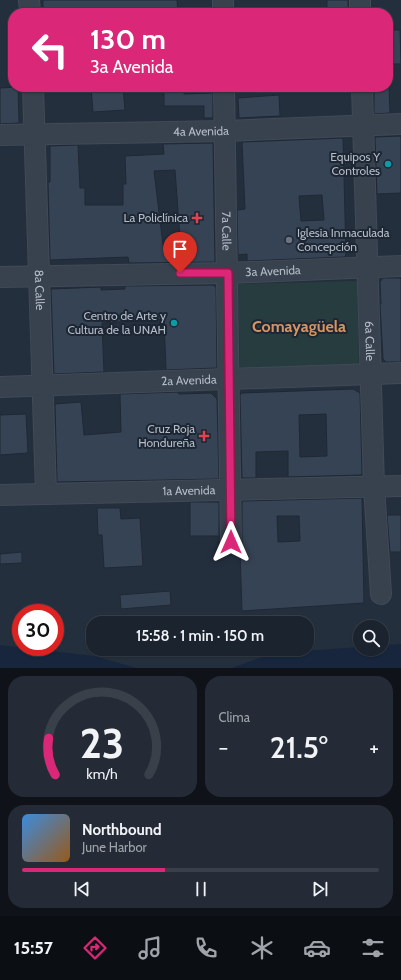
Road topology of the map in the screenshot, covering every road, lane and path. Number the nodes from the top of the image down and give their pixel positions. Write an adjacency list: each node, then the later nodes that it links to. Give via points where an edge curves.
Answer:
1 (33, 92): 7 (street, 8a Calle)
2 (224, 92): 6 (street, 7a Calle)
3 (362, 92): 5 (street, 6a Calle)
4 (401, 124): 5 (street, 4a Avenida)
5 (363, 125): 6 (street, 4a Avenida); 10 (street, 6a Calle)
6 (225, 131): 7 (street, 4a Avenida); 11 (street, 7a Calle)
7 (35, 134): 8 (street, 4a Avenida); 12 (street, 8a Calle)
8 (0, 135)
9 (401, 266): 10 (street, 3a Avenida)
10 (368, 267): 11 (street, 3a Avenida); 15 (street, 6a Calle)
11 (228, 273): 12 (street, 3a Avenida); 16 (street, 7a Calle)
12 (39, 275): 13 (street, 3a Avenida); 17 (street, 8a Calle)
13 (0, 277)
14 (401, 373): 15 (street, 2a Avenida)
15 (371, 374): 16 (street, 2a Avenida); 19 (street, 6a Calle)
16 (229, 380): 17 (street, 2a Avenida); 21 (street, 7a Calle)
17 (42, 386): 18 (street, 2a Avenida); 22 (street, 8a Calle)
18 (0, 387)
19 (374, 486): 20 (street, 1a Avenida); 21 (street, 1a Avenida); 25 (street, 6a Calle)
20 (401, 486)
21 (231, 490): 22 (street, 1a Avenida); 24 (street, 7a Calle)
22 (46, 493): 23 (street, 1a Avenida)
23 (0, 495)
24 (231, 542)
25 (381, 594)

